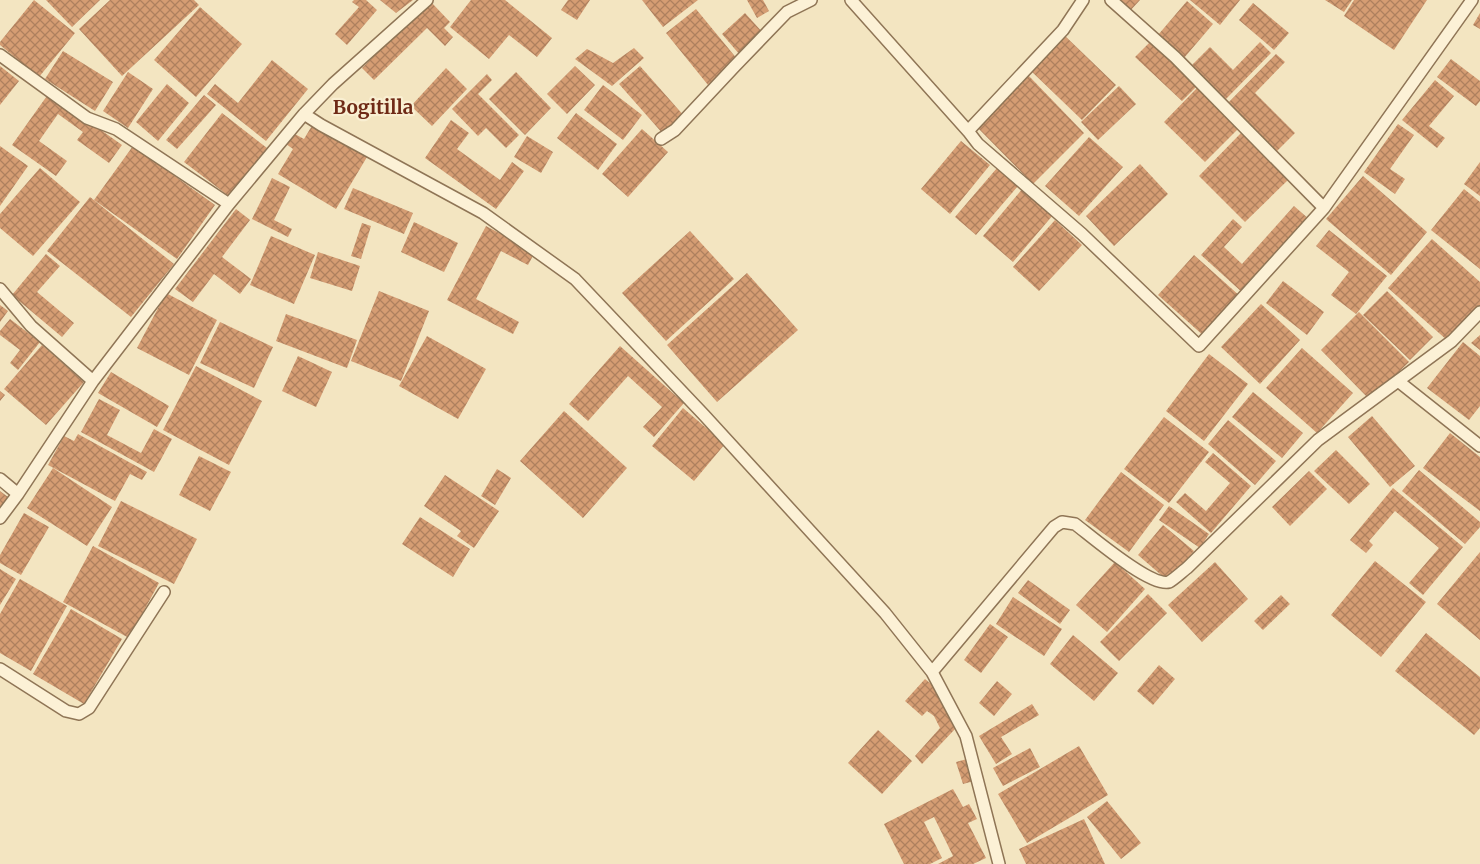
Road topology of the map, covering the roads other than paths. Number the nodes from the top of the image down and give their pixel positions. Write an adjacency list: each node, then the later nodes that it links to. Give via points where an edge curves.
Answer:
1 (427, 0): 8 (street)
2 (811, 0): 10 (street, via 787,12 675,130)
3 (851, 0): 9 (street)
4 (1082, 0): 9 (street, via 1062,30)
5 (1111, 0): 12 (street, via 1175,57)
6 (1472, 0): 12 (street)
7 (0, 55): 11 (street, via 87,118 116,129)
8 (304, 114): 11 (street); 23 (street, via 483,213 575,279 885,613)
9 (968, 131): 12 (street, via 978,144 1082,234 1199,346)
10 (661, 139)
11 (229, 204): 15 (street)
12 (1324, 208)
13 (0, 289): 15 (street, via 30,326)
14 (1480, 312): 16 (street, via 1452,341)
15 (93, 380): 19 (street)
16 (1398, 381): 17 (street); 23 (street, via 1318,440 1169,582 1155,581 1138,572 1074,524 1062,522 1054,527)
17 (1480, 446)
18 (0, 479): 19 (street)
19 (18, 494): 20 (street)
20 (0, 518)
21 (164, 592): 22 (street, via 88,708 79,714 66,711)
22 (0, 669)
23 (932, 672): 24 (street, via 966,736)
24 (999, 864)

